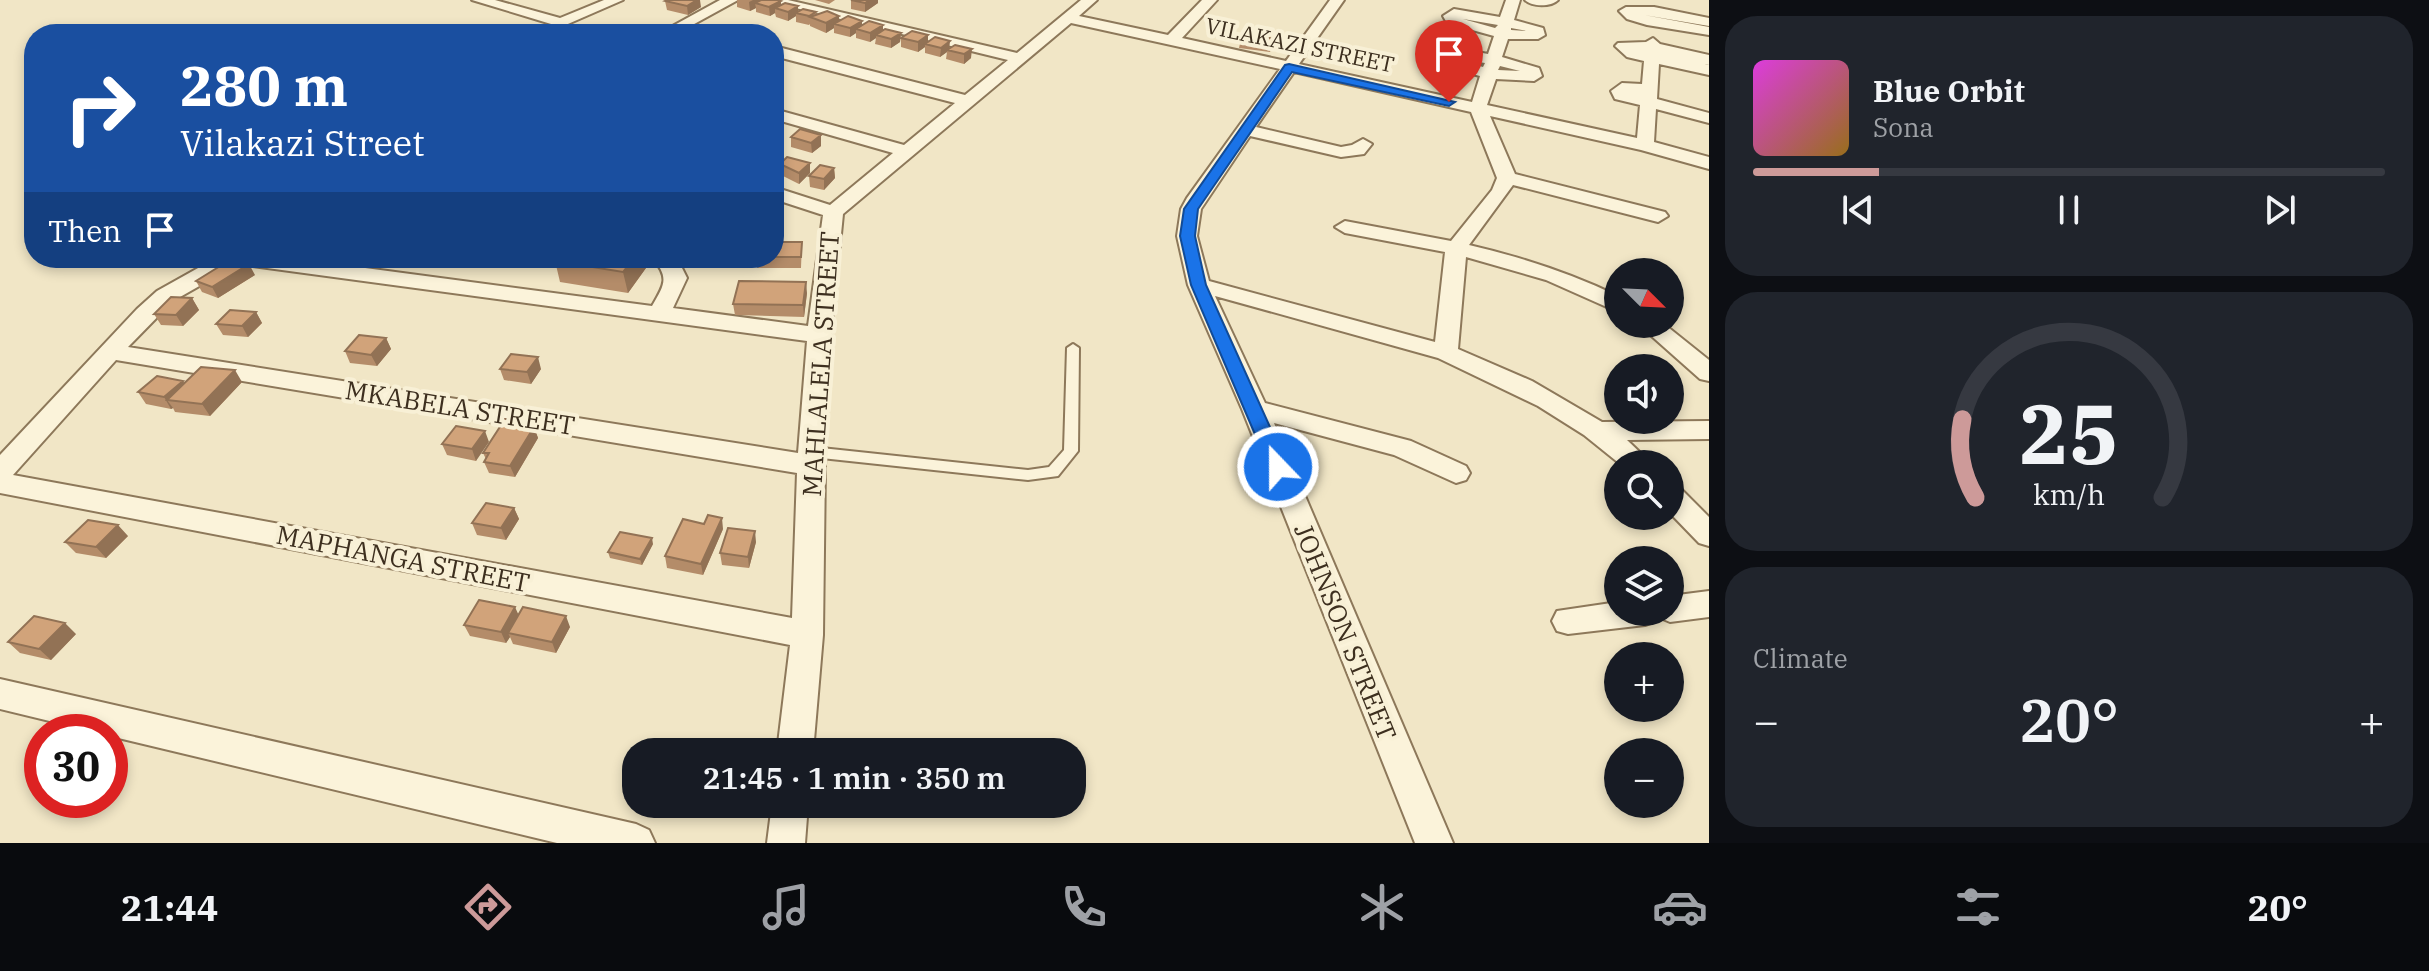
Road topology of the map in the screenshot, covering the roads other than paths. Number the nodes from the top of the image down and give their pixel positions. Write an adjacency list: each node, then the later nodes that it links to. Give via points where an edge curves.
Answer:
1 (616, 0): 10 (street, via 561,23)
2 (731, 0): 14 (street)
3 (770, 0): 19 (street)
4 (1090, 0): 12 (street, MAHLALELA STREET)
5 (1210, 0): 16 (street)
6 (1337, 0): 21 (street, JOHNSON STREET)
7 (1513, 0): 25 (street)
8 (1532, 0): 9 (street)
9 (1551, 0)
10 (492, 1)
11 (1654, 11): 13 (street); 15 (street); 17 (street)
12 (1068, 18): 16 (street, VILAKAZI STREET); 19 (street, MAHLALELA STREET)
13 (1709, 22)
14 (684, 24)
15 (1709, 31)
16 (1171, 41): 21 (street, VILAKAZI STREET)
17 (1652, 53): 20 (street); 22 (street); 23 (street)
18 (784, 54): 24 (street)
19 (1019, 58): 24 (street, MAHLALELA STREET)
20 (1709, 60)
21 (1289, 68): 25 (street, VILAKAZI STREET); 29 (street, JOHNSON STREET)
22 (1709, 70)
23 (1648, 96): 26 (street); 28 (street); 31 (street)
24 (965, 100): 32 (street, MAHLALELA STREET)
25 (1478, 108): 31 (street, VILAKAZI STREET); 34 (street)
26 (1709, 110)
27 (784, 117): 32 (street)
28 (1709, 118)
29 (1246, 130): 30 (street, via 1341,152); 43 (street, JOHNSON STREET, via 1191,209 1187,236)
30 (1363, 144)
31 (1645, 145): 33 (street, VILAKAZI STREET)
32 (906, 151): 36 (street, MAHLALELA STREET)
33 (1709, 163)
34 (1507, 178): 37 (street); 39 (street)
35 (784, 196): 36 (street)
36 (833, 212): 46 (street, MAHLALELA STREET)
37 (1658, 216)
38 (1345, 227): 39 (street)
39 (1456, 248): 44 (street); 50 (street)
40 (214, 268): 49 (street, via 165,296)
41 (316, 268): 45 (street)
42 (674, 268): 45 (street, via 676,277)
43 (1199, 285): 50 (street); 52 (street, JOHNSON STREET)
44 (1604, 299)
45 (659, 314): 46 (street)
46 (819, 335): 56 (street, MAHLALELA STREET)
47 (1667, 338): 51 (street)
48 (1073, 348): 56 (lane, via 1071,451 1053,472 1028,475)
49 (108, 351): 56 (street, MKABELA STREET); 57 (street)
50 (1446, 353): 54 (street, via 1534,391)
51 (1709, 373)
52 (1255, 409): 58 (street, via 1402,448); 72 (street, JOHNSON STREET)
53 (1709, 430): 54 (street)
54 (1601, 431): 55 (street)
55 (1622, 450)
56 (812, 458): 66 (street, MAHLALELA STREET)
57 (0, 472)
58 (1456, 473)
59 (0, 483): 66 (street, MAPHANGA STREET)
60 (1684, 509): 61 (street)
61 (1709, 535)
62 (1709, 604): 63 (street)
63 (1684, 607)
64 (1604, 617): 65 (street)
65 (1568, 621)
66 (807, 635): 68 (street, MAHLALELA STREET)
67 (0, 694): 70 (street)
68 (796, 738)
69 (789, 818): 71 (street)
70 (636, 843)
71 (786, 843)
72 (1434, 843)

